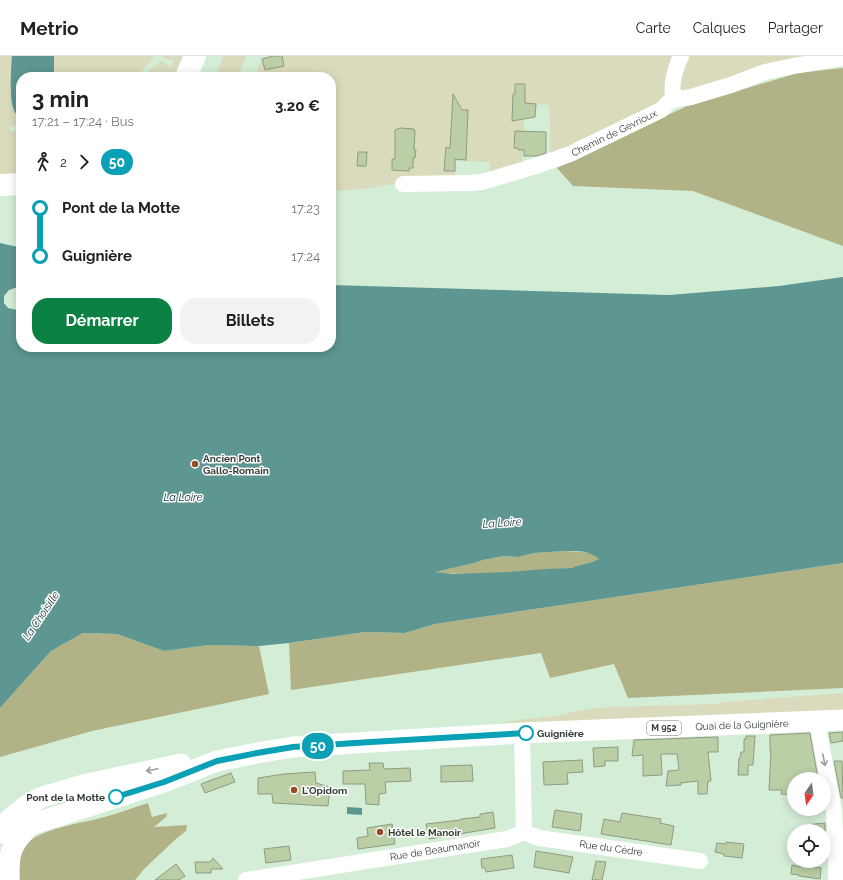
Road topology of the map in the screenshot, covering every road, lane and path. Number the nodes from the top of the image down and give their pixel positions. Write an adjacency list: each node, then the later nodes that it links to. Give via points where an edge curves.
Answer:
1 (195, 56): 5 (highway)
2 (209, 56): 6 (highway)
3 (681, 56): 7 (street, via 672,89 673,95)
4 (843, 58): 7 (street, Chemin de Gevrioux, via 765,72 731,85)
5 (188, 72)
6 (203, 72)
7 (678, 99): 9 (street, Chemin de Gevrioux, via 583,148 539,165 481,182)
8 (16, 184): 10 (highway)
9 (403, 184)
10 (0, 185)
11 (16, 196): 12 (highway)
12 (0, 198)
13 (843, 720): 14 (main road, Quai de la Guignière / M 952)
14 (817, 722): 15 (main road, Quai de la Guignière / M 952); 26 (street, one-way to 26, via 834,811)
15 (522, 733): 16 (main road, Quai de la Guignière / M 952, via 293,747); 19 (street)
16 (217, 761): 17 (main road, Quai de la Guignière / M 952, via 164,782); 18 (main road, one-way to 18, via 198,760 82,785 42,797 26,806)
17 (30, 825): 20 (main road, M 952); 24 (main road, via 13,848)
18 (0, 829)
19 (524, 832): 22 (street, Rue du Cèdre, via 539,838); 25 (street, Rue de Beaumanoir, via 507,839)
20 (0, 833)
21 (0, 856): 23 (main road)
22 (700, 861)
23 (4, 880)
24 (8, 880)
25 (246, 880)
26 (836, 880)

